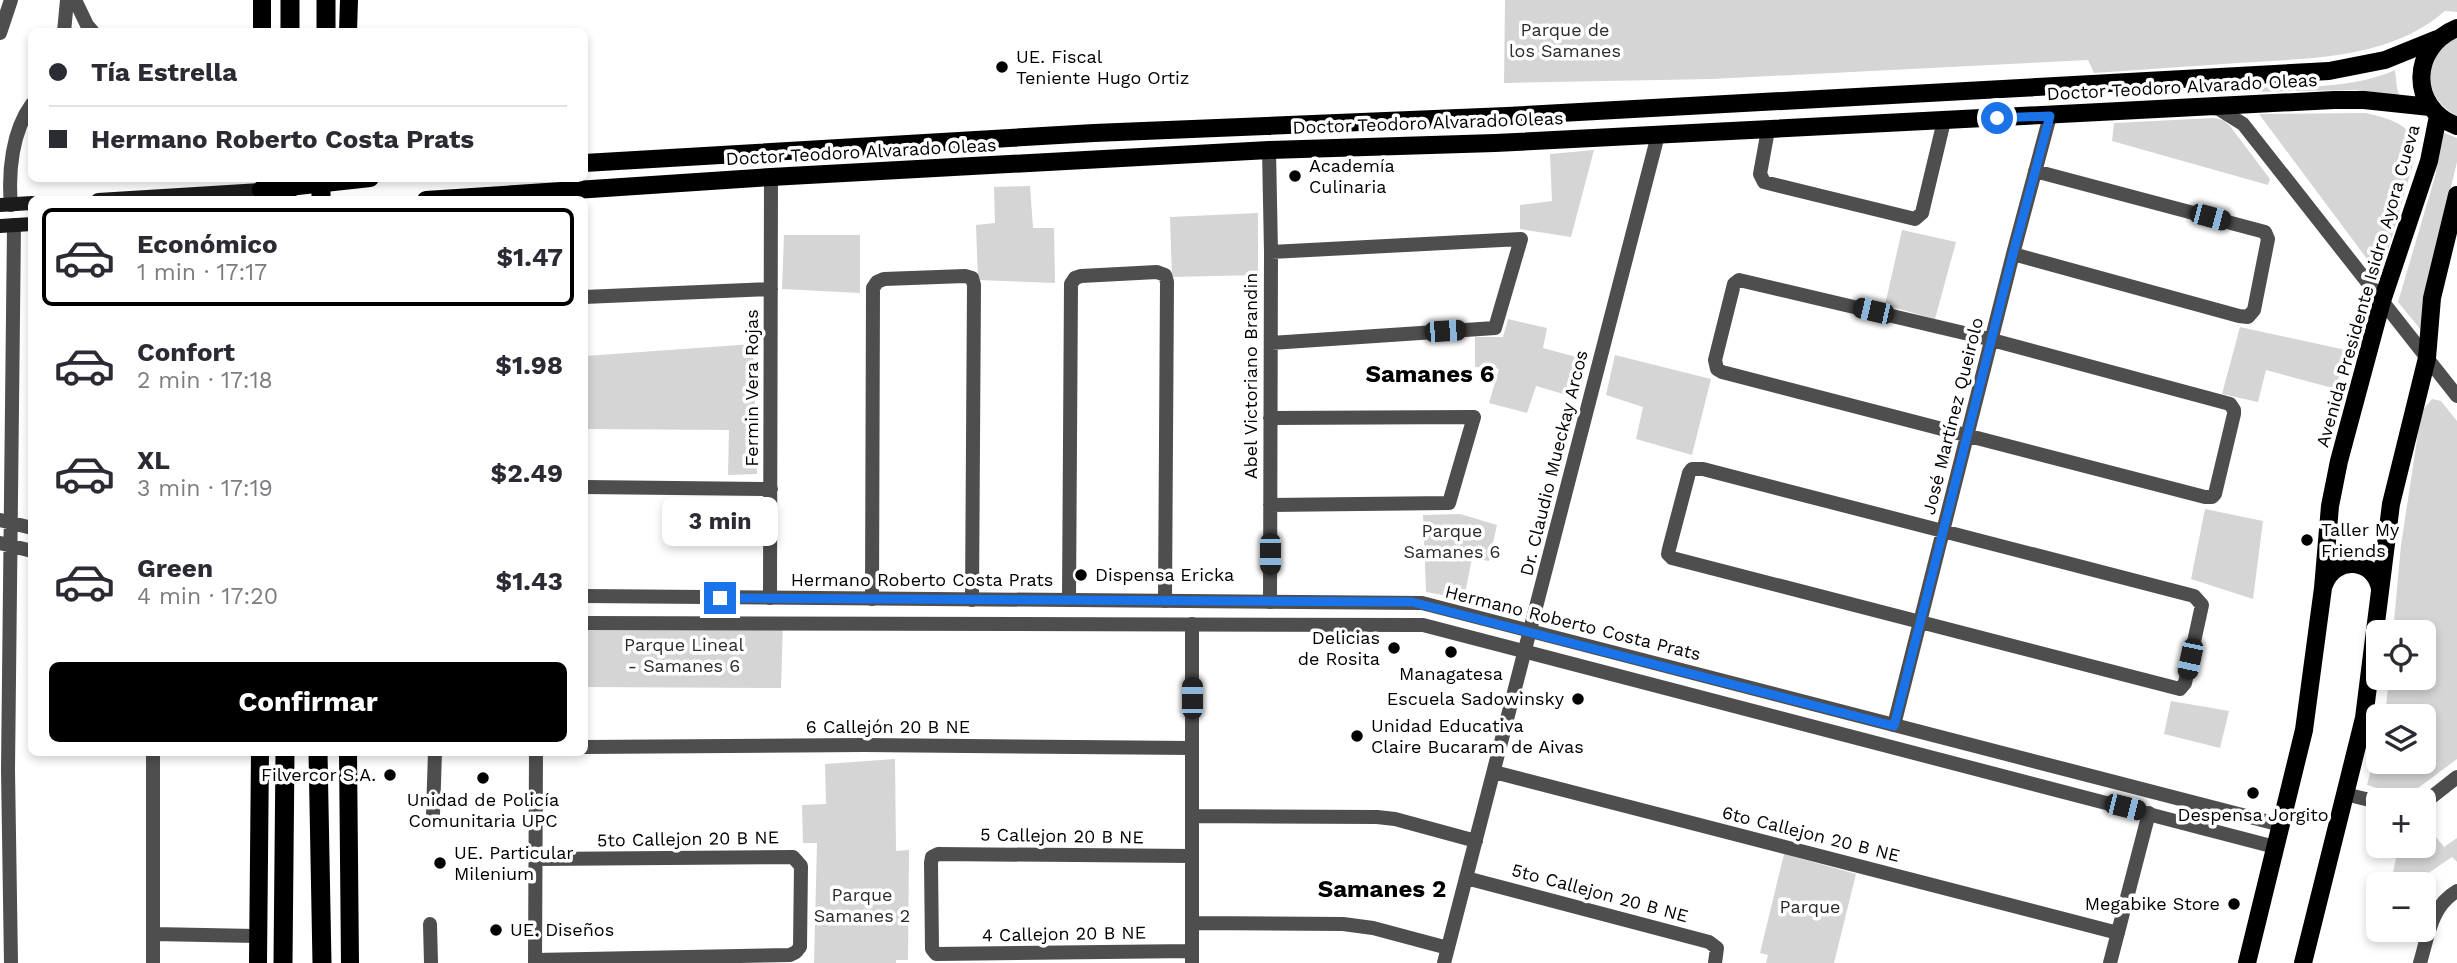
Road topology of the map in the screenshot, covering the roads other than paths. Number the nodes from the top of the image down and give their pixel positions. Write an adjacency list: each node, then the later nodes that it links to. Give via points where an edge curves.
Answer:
1 (11, 0): 15 (street)
2 (67, 0): 8 (street)
3 (75, 0): 9 (street)
4 (262, 0): 10 (main road)
5 (290, 0): 11 (highway)
6 (326, 0): 12 (highway)
7 (349, 0): 13 (main road)
8 (64, 28)
9 (90, 28)
10 (262, 28)
11 (290, 28)
12 (326, 28)
13 (348, 28)
14 (2457, 28): 16 (main road, Doctor Teodoro Alvarado Oleas)
15 (0, 33)
16 (2437, 39): 20 (main road, via 2421,72 2424,96); 28 (main road, Doctor Teodoro Alvarado Oleas, via 2385,60 2329,71)
17 (2402, 105): 18 (main road, Doctor Teodoro Alvarado Oleas, via 2334,100); 20 (main road, Doctor Teodoro Alvarado Oleas); 26 (main road, via 2422,119)
18 (2208, 107): 21 (main road, Doctor Teodoro Alvarado Oleas); 45 (street, via 2243,124)
19 (28, 109): 38 (street, via 11,163)
20 (2434, 111): 23 (main road); 26 (main road, Avenida Presidente Isidro Ayora Cueva)
21 (2050, 116): 22 (main road, Doctor Teodoro Alvarado Oleas); 29 (street, José Martínez Queirolo)
22 (1944, 121): 24 (main road, Doctor Teodoro Alvarado Oleas); 24 (street, via 1923,213 1915,219 1764,182 1760,174)
23 (2457, 126)
24 (1768, 130): 25 (main road, Doctor Teodoro Alvarado Oleas)
25 (1658, 135): 27 (main road, Doctor Teodoro Alvarado Oleas); 77 (street, Dr. Claudio Mueckay Arcos)
26 (2434, 137): 45 (main road, Avenida Presidente Isidro Ayora Cueva)
27 (1269, 150): 30 (main road, Doctor Teodoro Alvarado Oleas); 41 (street, Abel Victoriano Brandin)
28 (588, 163)
29 (2035, 171): 42 (street, José Martínez Queirolo); 42 (street, via 2264,232 2268,239 2254,310 2248,317 2239,316)
30 (771, 177): 36 (main road, Doctor Teodoro Alvarado Oleas); 43 (street, Fermin Vera Rojas)
31 (321, 187): 32 (main road)
32 (287, 188): 33 (main road)
33 (261, 189): 35 (main road)
34 (2457, 195): 48 (main road, via 2432,298)
35 (157, 196)
36 (486, 196)
37 (28, 203): 38 (main road)
38 (6, 205)
39 (28, 224): 40 (main road)
40 (7, 226): 55 (street)
41 (1271, 251): 47 (street, Abel Victoriano Brandin); 47 (street, via 1521,239 1495,328)
42 (2013, 254): 46 (street, José Martínez Queirolo)
43 (771, 289): 44 (street); 53 (street, Fermin Vera Rojas)
44 (588, 297)
45 (2382, 301): 48 (street); 60 (main road, Avenida Presidente Isidro Ayora Cueva, via 2339,461)
46 (1992, 340): 51 (street, José Martínez Queirolo); 51 (street, via 2230,404 2234,414 2215,494 2205,497); 51 (street, via 1744,280 1734,284 1715,360 1717,369)
47 (1271, 343): 50 (street, Abel Victoriano Brandin)
48 (2427, 358): 49 (street); 61 (main road, via 2391,504)
49 (2457, 396)
50 (1270, 418): 54 (street, Abel Victoriano Brandin); 54 (street, via 1474,416 1449,503)
51 (1968, 435): 57 (street, José Martínez Queirolo)
52 (588, 487): 53 (street)
53 (771, 488): 64 (street, Fermin Vera Rojas)
54 (1270, 505): 70 (street, Abel Victoriano Brandin)
55 (5, 521): 56 (street); 58 (street)
56 (28, 527)
57 (1943, 530): 75 (street, José Martínez Queirolo); 75 (street, via 1698,469 1689,473 1669,549 1672,558); 75 (street, via 2194,596 2202,605 2185,683 2180,689)
58 (5, 544): 59 (street); 71 (street)
59 (28, 550)
60 (2323, 588): 61 (main road, via 2333,569 2354,563 2373,572); 101 (main road, Avenida Presidente Isidro Ayora Cueva, via 2304,730)
61 (2381, 592): 96 (main road, via 2364,718)
62 (588, 596): 63 (street, Hermano Roberto Costa Prats)
63 (620, 597): 64 (street, Hermano Roberto Costa Prats); 72 (street)
64 (770, 598): 65 (street, Hermano Roberto Costa Prats)
65 (872, 599): 66 (street, Hermano Roberto Costa Prats); 66 (street, via 873,288 884,279 965,276 972,278 974,285)
66 (972, 600): 67 (street, Hermano Roberto Costa Prats)
67 (1017, 600): 68 (street, Hermano Roberto Costa Prats); 74 (street)
68 (1069, 600): 69 (street, Hermano Roberto Costa Prats); 69 (street, via 1071,284 1081,276 1157,272 1165,275 1167,282)
69 (1165, 601): 70 (street, Hermano Roberto Costa Prats)
70 (1270, 602): 77 (street, Hermano Roberto Costa Prats, via 1422,603)
71 (5, 608): 79 (street)
72 (619, 622): 73 (street); 74 (street)
73 (588, 623)
74 (1016, 623): 76 (street)
75 (1921, 623): 80 (street, José Martínez Queirolo)
76 (1192, 624): 78 (street, via 1409,624); 82 (street)
77 (1530, 631): 78 (street, Dr. Claudio Mueckay Arcos); 80 (street, Hermano Roberto Costa Prats)
78 (1525, 652): 92 (street); 93 (street, Dr. Claudio Mueckay Arcos)
79 (5, 689): 91 (street)
80 (1894, 726): 83 (street, Hermano Roberto Costa Prats)
81 (588, 747): 82 (street, 6 Callejón 20 B NE)
82 (1192, 748): 100 (street)
83 (1986, 749): 92 (street); 101 (street, Hermano Roberto Costa Prats)
84 (153, 756): 113 (street)
85 (260, 756): 114 (main road)
86 (285, 756): 123 (highway)
87 (318, 756): 124 (highway)
88 (348, 756): 125 (main road)
89 (435, 756): 99 (street)
90 (536, 756): 106 (street)
91 (4, 770): 104 (street)
92 (1982, 770): 98 (street)
93 (1494, 772): 102 (street, Dr. Claudio Mueckay Arcos); 111 (street, 6to Callejon 20 B NE)
94 (2457, 776): 95 (street)
95 (2436, 793)
96 (2345, 794): 97 (street); 129 (main road)
97 (2366, 799)
98 (2149, 813): 103 (street); 111 (street)
99 (433, 814)
100 (1192, 816): 102 (street, via 1377,817); 105 (street)
101 (2281, 825): 103 (main road, Avenida Presidente Isidro Ayora Cueva)
102 (1476, 841): 107 (street, Dr. Claudio Mueckay Arcos)
103 (2275, 847): 128 (main road, Avenida Presidente Isidro Ayora Cueva)
104 (4, 850): 112 (street)
105 (1192, 856): 109 (street); 115 (street, 5 Callejon 20 B NE, via 938,853 932,857 932,949)
106 (536, 859): 119 (street); 119 (street, 5to Callejon 20 B NE, via 793,857 801,866 800,947 796,953)
107 (1466, 878): 116 (street, Dr. Claudio Mueckay Arcos); 118 (street, 5to Callejon 20 B NE, via 1709,942 1717,948)
108 (2457, 891): 130 (street, via 2441,902)
109 (1192, 923): 116 (street, via 1343,924 1373,928); 117 (street)
110 (430, 924): 126 (street)
111 (2118, 933): 127 (street)
112 (4, 934): 120 (street)
113 (153, 934): 114 (street); 121 (street)
114 (258, 936): 122 (main road)
115 (936, 954): 117 (street, 4 Callejon 20 B NE)
116 (1446, 956)
117 (1192, 957)
118 (1716, 958)
119 (535, 961)
120 (11, 963)
121 (153, 963)
122 (258, 963)
123 (283, 963)
124 (322, 963)
125 (350, 963)
126 (430, 963)
127 (2110, 963)
128 (2247, 963)
129 (2303, 963)
130 (2420, 963)

